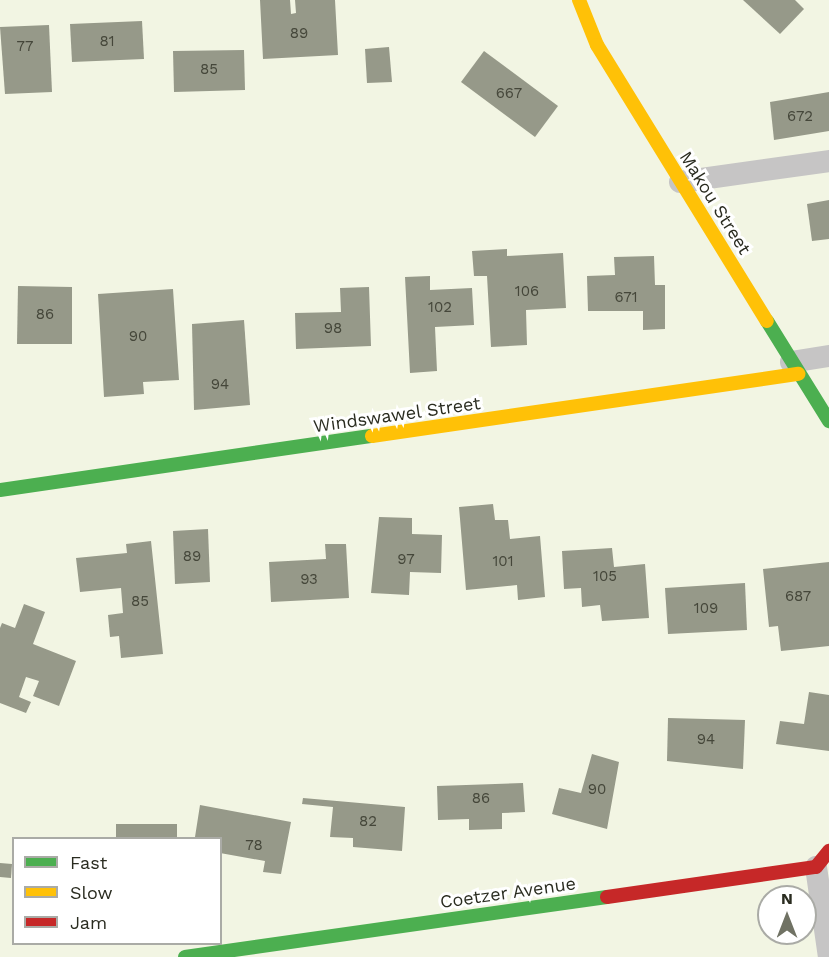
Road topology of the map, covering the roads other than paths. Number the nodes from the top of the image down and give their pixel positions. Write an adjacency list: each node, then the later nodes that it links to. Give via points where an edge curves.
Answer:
1 (579, 0): 3 (street, Makou Street, via 597,45)
2 (829, 161): 3 (street)
3 (680, 182): 5 (street, Makou Street)
4 (829, 356): 5 (street)
5 (795, 368): 6 (street, Makou Street); 7 (street, Windswawel Street)
6 (829, 421)
7 (0, 490)
8 (822, 859): 9 (street, Coetzer Avenue); 10 (street)
9 (185, 957)
10 (829, 957)

